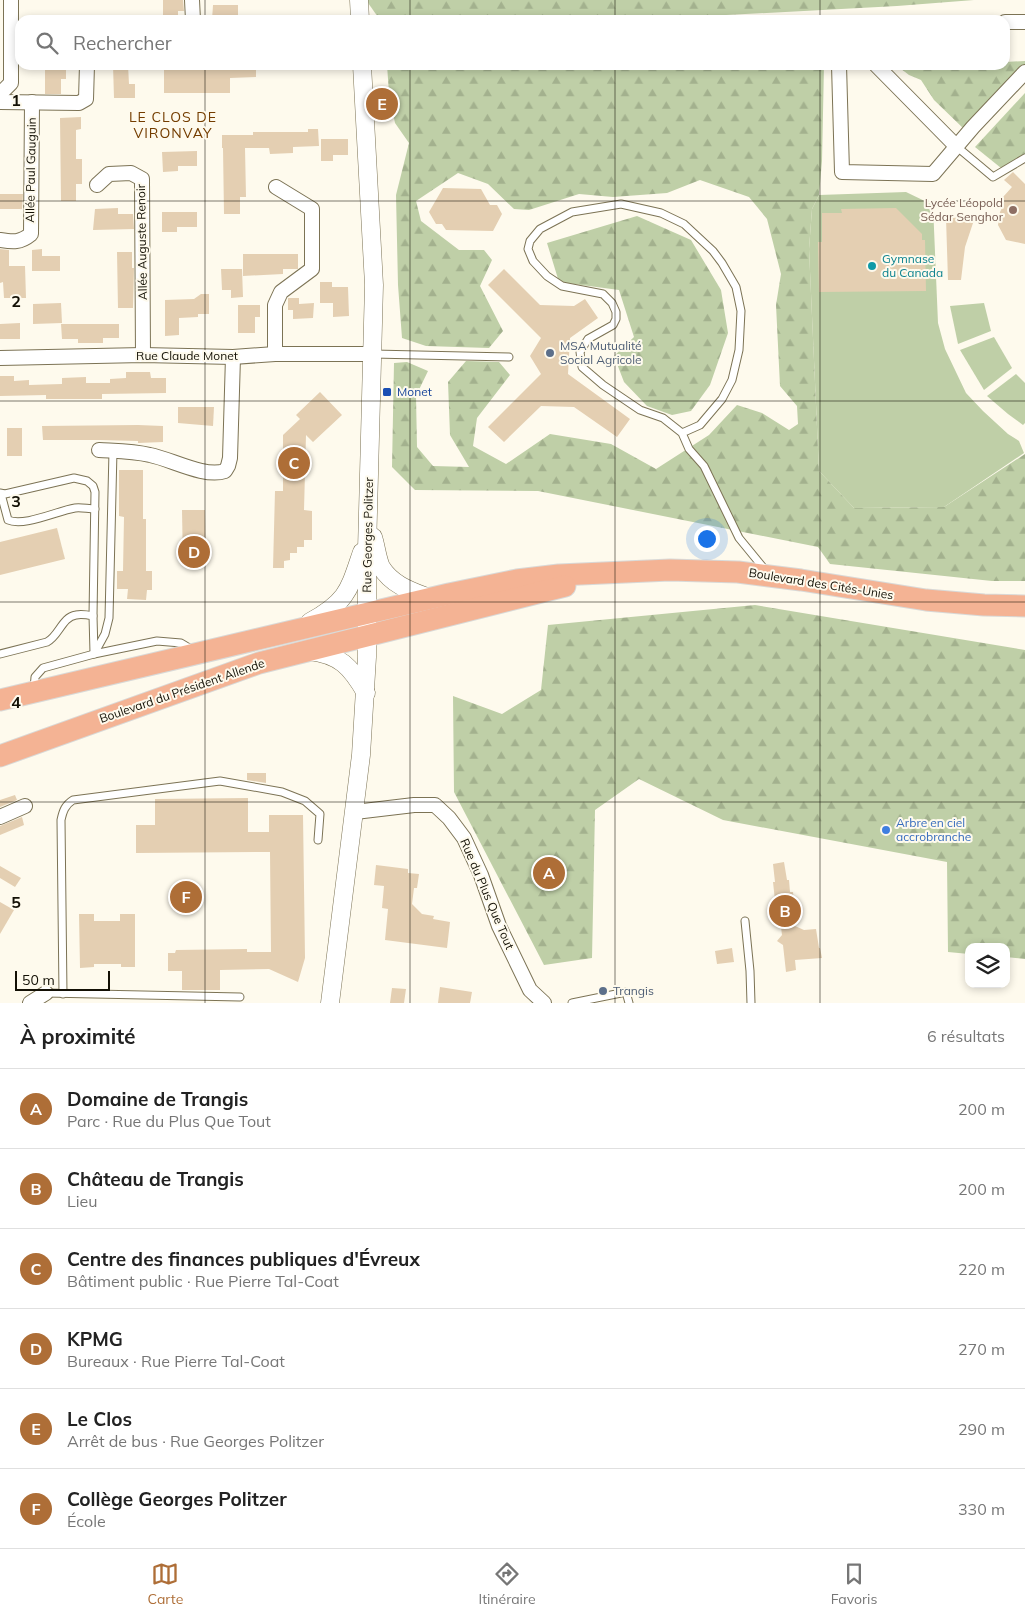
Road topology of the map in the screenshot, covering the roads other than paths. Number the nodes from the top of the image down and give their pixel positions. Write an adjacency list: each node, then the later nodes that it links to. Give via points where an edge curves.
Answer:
1 (12, 0): 13 (street, via 12,83)
2 (192, 0): 4 (street)
3 (360, 0): 5 (street)
4 (193, 15)
5 (360, 15)
6 (1010, 22): 7 (street)
7 (1025, 22)
8 (87, 70): 15 (street, via 86,99 78,103)
9 (362, 70): 22 (street, Rue Georges Politzer, via 374,285)
10 (839, 70): 16 (street, via 842,172 933,174)
11 (881, 70): 16 (street)
12 (1025, 72): 16 (street)
13 (0, 94)
14 (0, 102): 15 (street)
15 (32, 102): 20 (street, Allée Paul Gauguin, via 31,234 14,243)
16 (956, 146): 17 (lane, via 993,177)
17 (1025, 158)
18 (97, 185): 23 (street, Allée Auguste Renoir, via 109,174 131,173 142,179)
19 (276, 187): 21 (street, via 312,209 312,270 281,292 275,304)
20 (0, 240)
21 (275, 354): 22 (street, Rue Claude Monet); 25 (street, Rue Claude Monet)
22 (373, 354): 24 (lane); 31 (street, Rue Georges Politzer)
23 (143, 356): 25 (street, Rue Claude Monet); 26 (street, Rue Claude Monet)
24 (509, 356)
25 (233, 357): 28 (street, via 230,458 225,471 195,469 133,451)
26 (0, 358)
27 (682, 433): 27 (lane, via 700,425 722,399 732,380 740,350 741,311 736,287 713,251 684,224 661,213 622,204 572,212 540,229 528,249 533,261 562,286 603,294 616,312 613,325 588,339 580,352 582,367 640,410 663,418); 33 (lane, via 689,449 704,466 739,538)
28 (106, 451): 43 (lane, via 109,618)
29 (1, 494): 30 (lane, via 8,520 12,522 77,508); 30 (lane, via 74,478 87,481 92,486)
30 (95, 509): 37 (lane)
31 (368, 519): 34 (street, via 381,566 388,576 401,586); 36 (street, Rue Georges Politzer); 38 (street, via 352,584 343,599 330,611)
32 (616, 573): 33 (main road, Boulevard des Cités-Unies, via 670,570); 34 (main road, Boulevard des Cités-Unies, via 516,580); 39 (main road, Boulevard des Cités-Unies)
33 (769, 576): 35 (main road, Boulevard des Cités-Unies, via 926,600)
34 (429, 598): 36 (main road, Boulevard des Cités-Unies)
35 (1025, 606)
36 (367, 612): 38 (main road, Boulevard du Président Allende); 39 (street, Rue Georges Politzer)
37 (93, 616): 42 (lane, via 76,615 66,619 53,639); 43 (lane)
38 (296, 630): 41 (main road, Boulevard du Président Allende)
39 (367, 636): 40 (main road, Boulevard du Président Allende); 45 (street, Rue Georges Politzer)
40 (305, 651): 45 (street, via 321,652 339,661 353,672); 47 (main road, Boulevard du Président Allende, via 259,663)
41 (198, 653): 43 (lane, via 181,643 157,641); 44 (main road, Boulevard du Président Allende)
42 (0, 654)
43 (94, 654): 44 (lane, via 43,668 35,676)
44 (34, 692): 46 (main road, Boulevard du Président Allende)
45 (366, 694): 49 (street, Rue Georges Politzer)
46 (0, 700)
47 (0, 756)
48 (25, 806): 50 (street)
49 (355, 812): 57 (street, Rue Georges Politzer); 58 (street, Rue du Plus Que Tout, via 435,805 449,818 464,838 499,926 530,990)
50 (0, 817)
51 (318, 840): 54 (lane, via 320,814 305,801 282,792 220,781 73,800 67,804 61,820)
52 (745, 921): 61 (lane)
53 (46, 993): 54 (lane); 56 (street)
54 (63, 994): 55 (lane)
55 (240, 996)
56 (30, 1003)
57 (330, 1003)
58 (544, 1003)
59 (572, 1003): 60 (lane, via 626,992)
60 (629, 1003)
61 (751, 1003)

